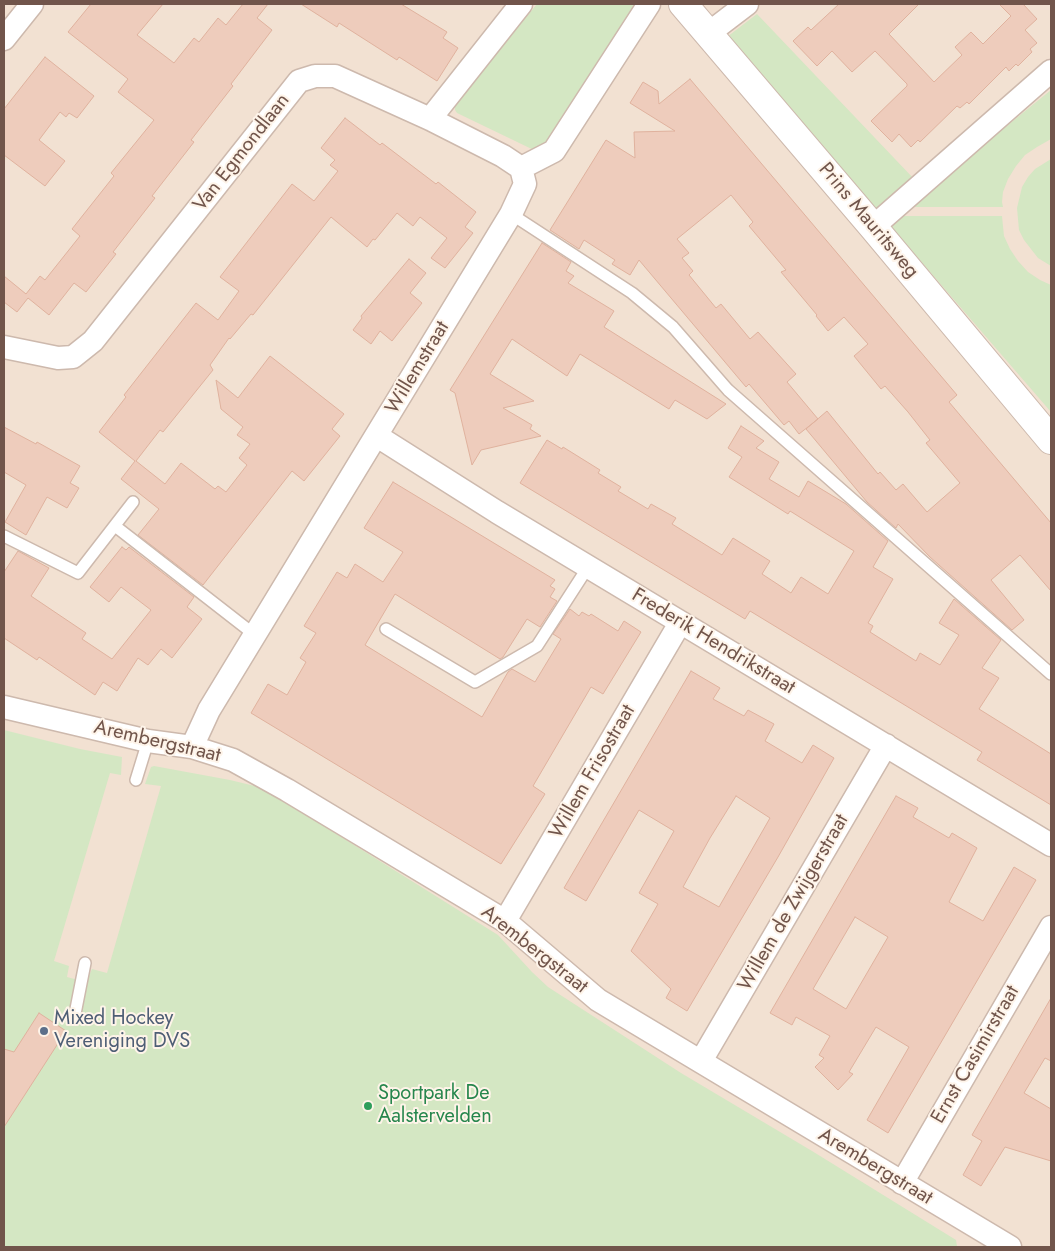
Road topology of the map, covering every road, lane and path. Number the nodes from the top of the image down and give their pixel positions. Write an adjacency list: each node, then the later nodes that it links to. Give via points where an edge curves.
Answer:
1 (32, 4): 7 (street)
2 (521, 4): 9 (street)
3 (650, 4): 10 (street, via 554,151)
4 (683, 4): 6 (street, Prins Mauritsweg)
5 (747, 4): 6 (street)
6 (708, 33): 12 (street, Prins Mauritsweg)
7 (4, 39)
8 (1051, 70): 12 (street)
9 (430, 119): 10 (street, Van Egmondlaan); 13 (street, Van Egmondlaan, via 335,76 299,80 93,341 73,357 58,358)
10 (521, 168): 11 (street, Willemstraat, via 525,184)
11 (511, 214): 14 (street, Willemstraat); 23 (lane, via 632,294 672,327 728,390)
12 (873, 227): 15 (street, Prins Mauritsweg)
13 (4, 347)
14 (376, 436): 19 (street, Frederik Hendrikstraat); 22 (street, Willemstraat)
15 (1051, 439)
16 (133, 502): 17 (lane)
17 (115, 526): 18 (lane, via 78,573); 22 (lane)
18 (4, 536)
19 (588, 567): 20 (street, Frederik Hendrikstraat); 21 (lane, via 537,646 475,682)
20 (680, 623): 26 (street, Frederik Hendrikstraat); 30 (street, Willem Frisostraat)
21 (386, 629)
22 (255, 635): 27 (street, Willemstraat, via 209,710)
23 (1051, 674)
24 (4, 706): 25 (street, Arembergstraat)
25 (148, 741): 27 (street, Arembergstraat); 28 (lane)
26 (886, 745): 29 (street, Frederik Hendrikstraat); 34 (street, Willem de Zwijgerstraat)
27 (192, 747): 30 (street, Arembergstraat, via 233,760)
28 (136, 780)
29 (1051, 845)
30 (505, 921): 34 (street, Arembergstraat, via 598,1000)
31 (1051, 928): 35 (street, Ernst Casimirstraat)
32 (85, 963): 33 (lane)
33 (74, 1019)
34 (701, 1061): 35 (street, Arembergstraat)
35 (902, 1182): 36 (street, Arembergstraat)
36 (1010, 1247)

